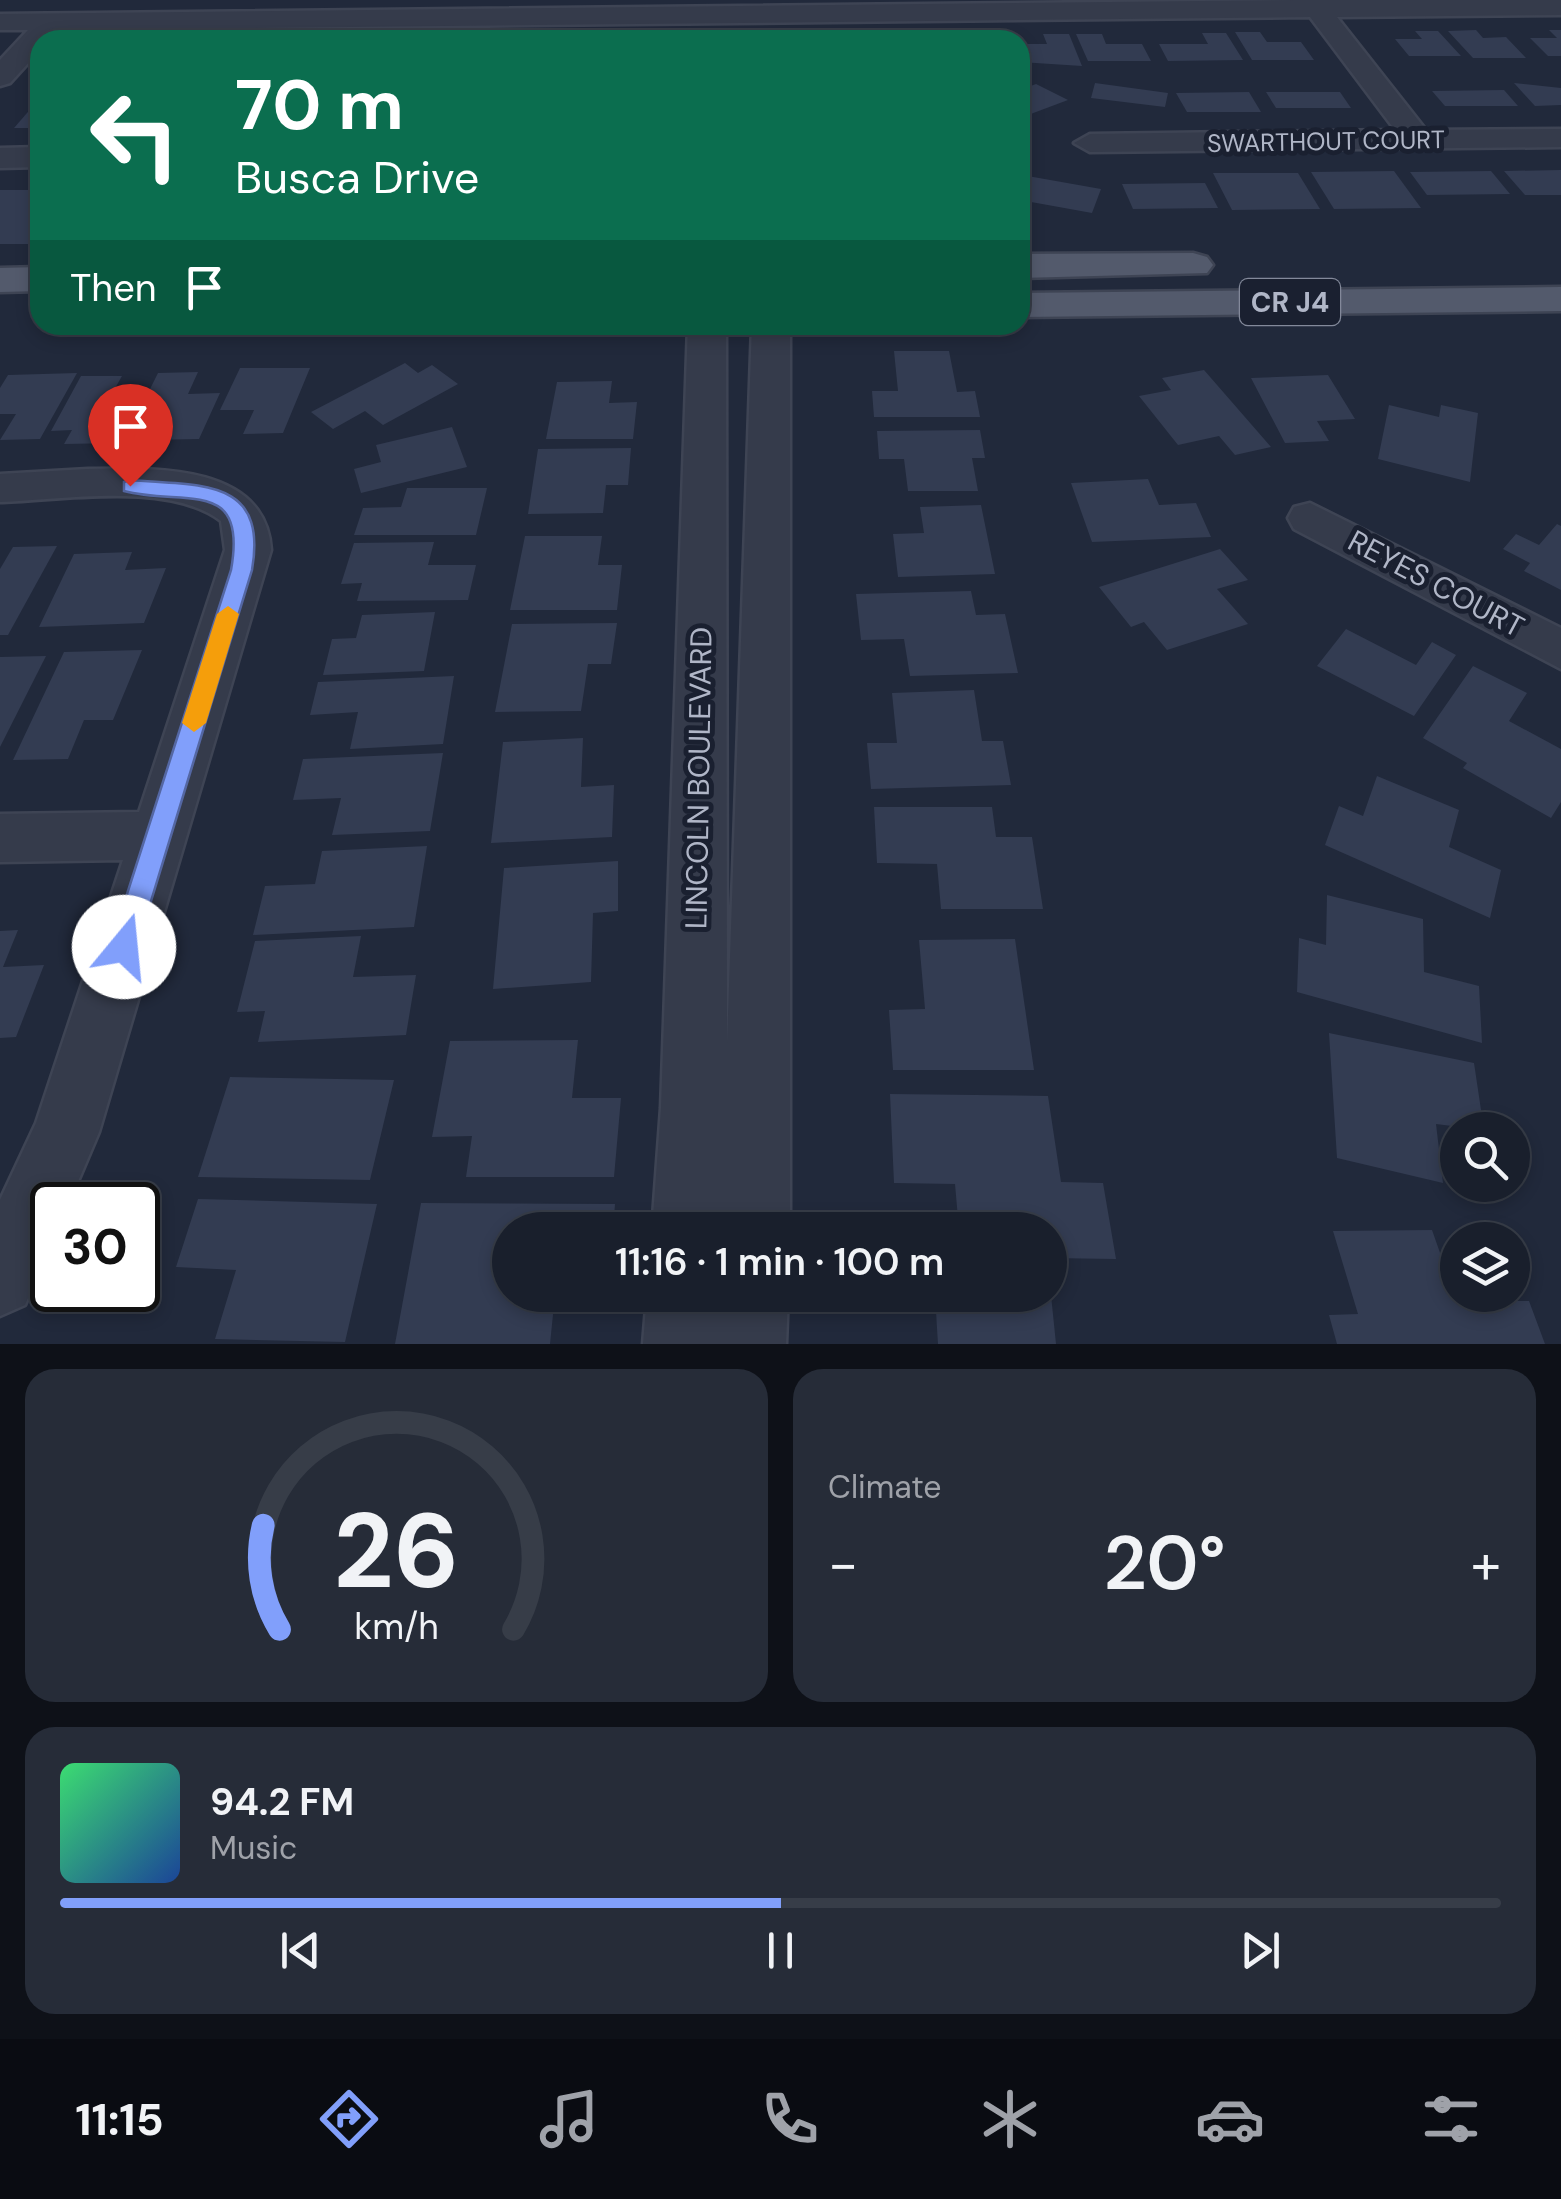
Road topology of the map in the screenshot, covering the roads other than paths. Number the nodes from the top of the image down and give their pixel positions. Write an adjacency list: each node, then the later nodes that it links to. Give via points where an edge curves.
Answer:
1 (1038, 5): 2 (street); 6 (street)
2 (1314, 5): 3 (street); 13 (street)
3 (1561, 8)
4 (441, 9): 5 (street); 7 (street)
5 (712, 18): 6 (street)
6 (747, 18)
7 (51, 21): 8 (street); 9 (street)
8 (0, 22)
9 (43, 30)
10 (30, 44): 11 (street)
11 (0, 78)
12 (1561, 138): 13 (street, SWARTHOUT COURT)
13 (1418, 140): 14 (street, SWARTHOUT COURT)
14 (1090, 143)
15 (0, 158): 16 (street)
16 (30, 158)
17 (1232, 264): 18 (main road, CR J4)
18 (1030, 266)
19 (30, 279): 20 (main road)
20 (0, 280)
21 (1561, 298): 22 (main road, CR J4)
22 (1030, 305)
23 (0, 316): 24 (main road)
24 (30, 316)
25 (707, 335): 32 (street, LINCOLN BOULEVARD)
26 (771, 335): 33 (street)
27 (0, 488): 30 (street, via 163,486 205,493 237,509 248,534 242,570)
28 (1310, 518): 29 (street, REYES COURT)
29 (1561, 650)
30 (158, 835): 31 (street); 34 (street, via 66,1132)
31 (0, 838)
32 (688, 1212)
33 (755, 1212)
34 (0, 1280)
35 (682, 1312): 37 (street)
36 (751, 1312): 38 (street)
37 (680, 1344)
38 (749, 1344)

